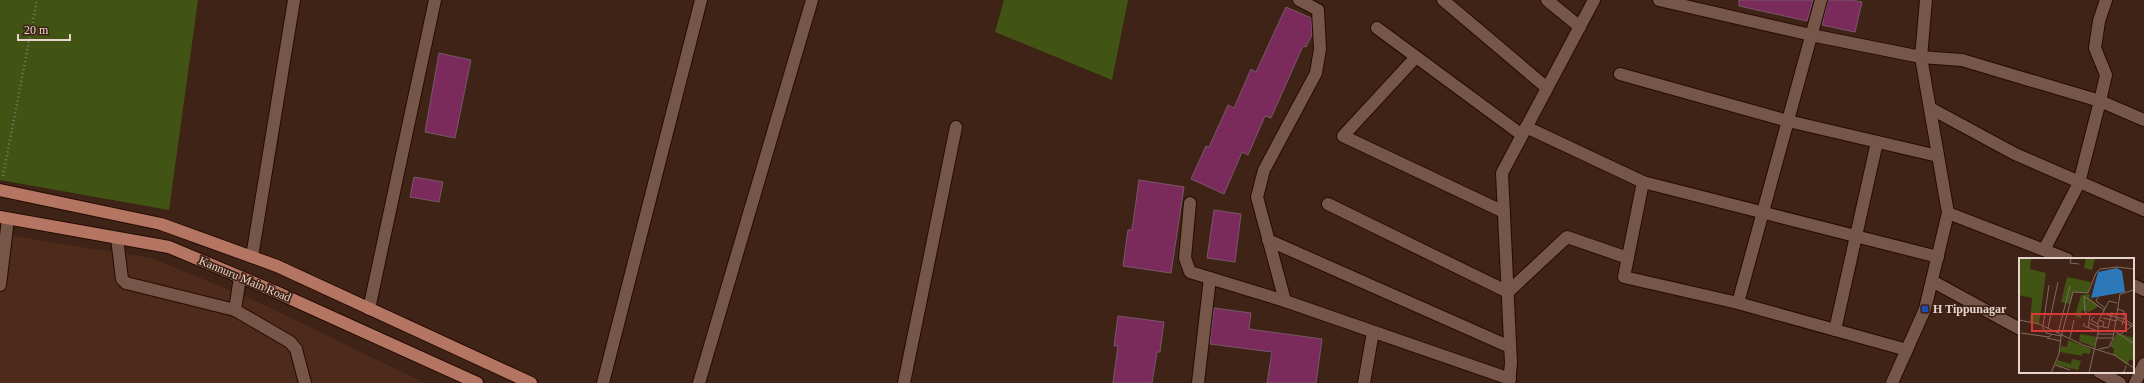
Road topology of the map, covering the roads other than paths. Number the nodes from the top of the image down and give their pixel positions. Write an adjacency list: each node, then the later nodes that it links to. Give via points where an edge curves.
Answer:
1 (294, 0): 43 (street)
2 (435, 0): 55 (street)
3 (700, 0): 68 (street)
4 (812, 0): 69 (street)
5 (1299, 0): 40 (street, via 1318,10 1320,49 1316,72 1264,170 1257,197)
6 (1443, 0): 19 (street)
7 (1547, 0): 13 (street)
8 (1594, 0): 13 (street)
9 (1658, 0): 15 (street)
10 (1821, 0): 15 (street)
11 (1926, 0): 17 (street)
12 (2106, 0): 20 (street, via 2099,21 2095,48 2106,74)
13 (1580, 26): 19 (street)
14 (1377, 28): 16 (street)
15 (1811, 36): 17 (street); 22 (street)
16 (1416, 57): 25 (street); 35 (street, via 1343,136)
17 (1921, 58): 20 (street, via 1962,60); 21 (street)
18 (1620, 74): 22 (street)
19 (1547, 88): 25 (street)
20 (2100, 101): 23 (street); 29 (street)
21 (1930, 108): 27 (street); 29 (street, via 2015,154)
22 (1788, 120): 26 (street); 34 (street)
23 (2144, 120)
24 (956, 127): 70 (street)
25 (1524, 131): 28 (street); 35 (street, via 1502,173)
26 (1878, 142): 27 (street); 38 (street)
27 (1938, 156): 36 (street)
28 (1643, 182): 34 (street); 44 (street)
29 (2079, 183): 33 (street); 41 (street)
30 (0, 190): 43 (main road, via 161,224)
31 (1190, 203): 47 (street, via 1185,258 1190,272)
32 (1328, 204): 52 (street)
33 (2144, 210)
34 (1763, 211): 38 (street); 54 (street)
35 (1504, 212): 52 (street)
36 (1948, 213): 41 (street); 42 (street)
37 (4, 218): 39 (main road, Kannuru Main Road); 50 (street)
38 (1856, 235): 42 (street); 58 (street)
39 (118, 238): 46 (main road, Kannuru Main Road, via 169,247); 56 (street, via 122,278 126,283)
40 (1268, 240): 53 (street); 60 (street)
41 (2044, 250): 45 (street)
42 (1938, 256): 48 (street)
43 (252, 257): 55 (main road)
44 (1628, 258): 52 (street, via 1567,237); 54 (street, via 1624,277)
45 (2064, 258)
46 (240, 277): 56 (street); 66 (main road, Kannuru Main Road)
47 (1210, 278): 53 (street); 71 (street)
48 (1932, 281): 57 (street); 61 (street, via 1925,309)
49 (2134, 285): 51 (street)
50 (0, 286)
51 (2144, 290)
52 (1508, 292): 60 (street)
53 (1285, 301): 59 (street)
54 (1738, 303): 58 (street)
55 (369, 309): 67 (main road)
56 (235, 310): 65 (street, via 290,342 296,349)
57 (2019, 328)
58 (1835, 330): 61 (street)
59 (1373, 332): 64 (street); 72 (street)
60 (1510, 347): 64 (street)
61 (1907, 350): 73 (street)
62 (2144, 364): 75 (street)
63 (2101, 373): 74 (street)
64 (1509, 381)
65 (305, 383)
66 (477, 383)
67 (531, 383)
68 (603, 383)
69 (699, 383)
70 (904, 383)
71 (1198, 383)
72 (1364, 383)
73 (1892, 383)
74 (2120, 383)
75 (2135, 383)

